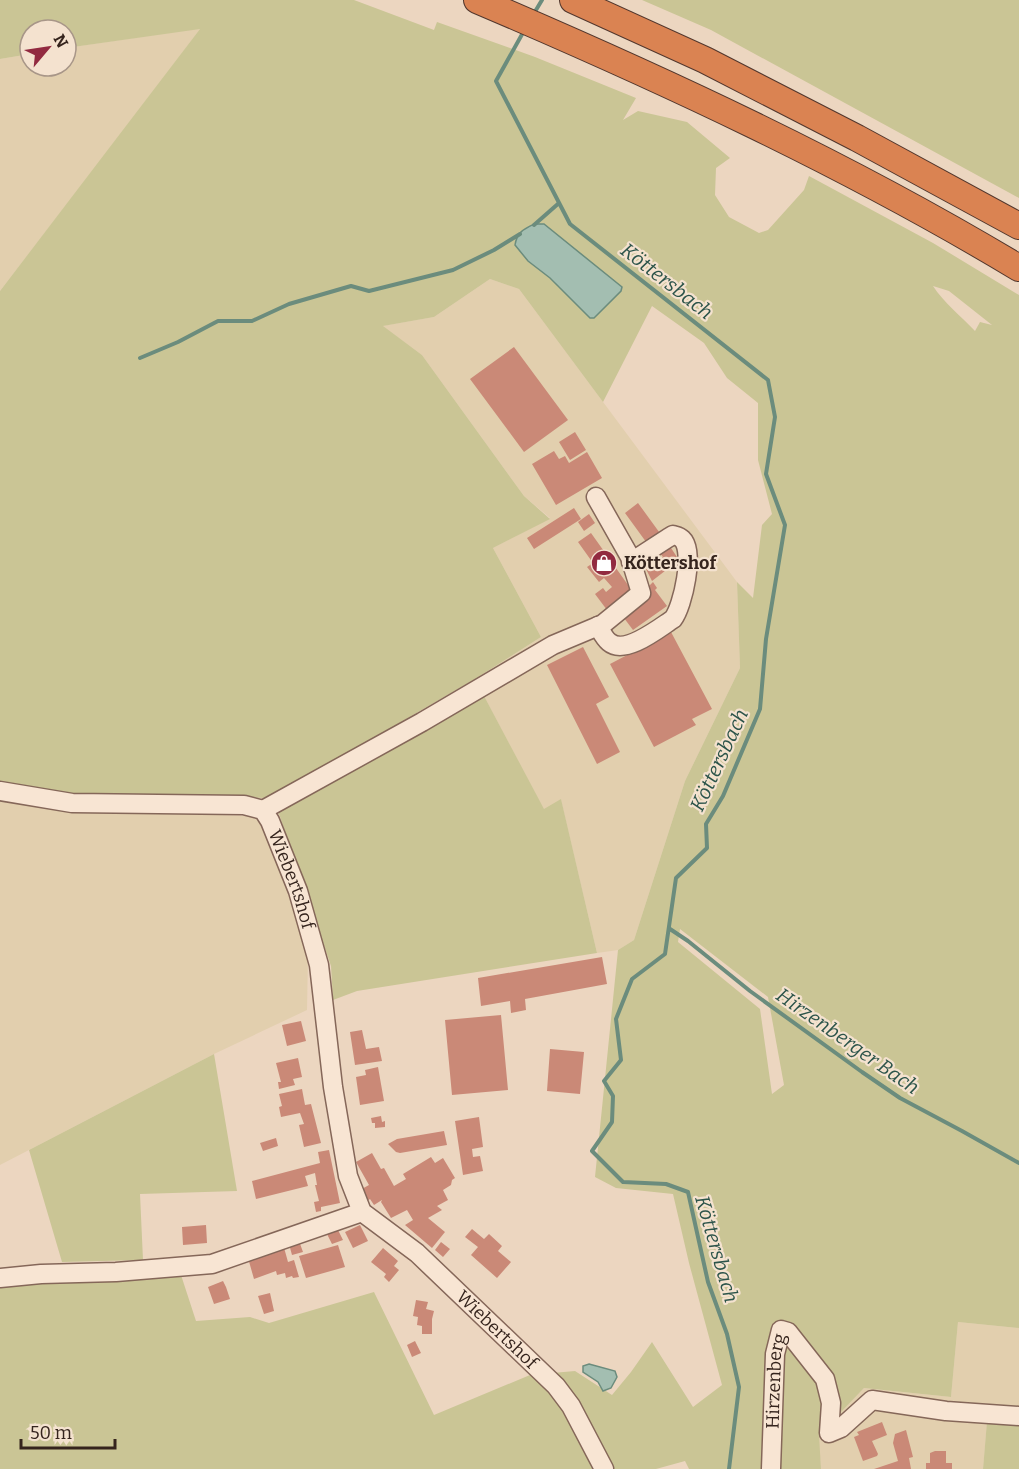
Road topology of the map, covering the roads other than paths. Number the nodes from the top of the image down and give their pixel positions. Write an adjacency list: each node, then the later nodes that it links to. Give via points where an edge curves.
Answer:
1 (477, 0): 4 (highway, via 690,94 860,178)
2 (573, 0): 3 (highway, via 705,60)
3 (1019, 226)
4 (1019, 268)
5 (597, 498): 6 (street)
6 (632, 562): 7 (street, via 641,593); 7 (street, via 673,535 684,541 686,583 677,614 626,646 608,641)
7 (598, 626): 9 (street, via 553,645)
8 (0, 791): 9 (street, Wiebertshof, via 72,803 244,805)
9 (263, 810): 10 (street, Wiebertshof, via 298,891 320,965 333,1087 348,1176)
10 (362, 1212): 11 (street, via 212,1264); 13 (street, Wiebertshof, via 417,1253 556,1386)
11 (0, 1278)
12 (1019, 1416): 14 (street, Hirzenberg, via 945,1411 872,1400 841,1428 829,1432 831,1403 825,1379 788,1332 781,1330 775,1354)
13 (604, 1469)
14 (771, 1469)

